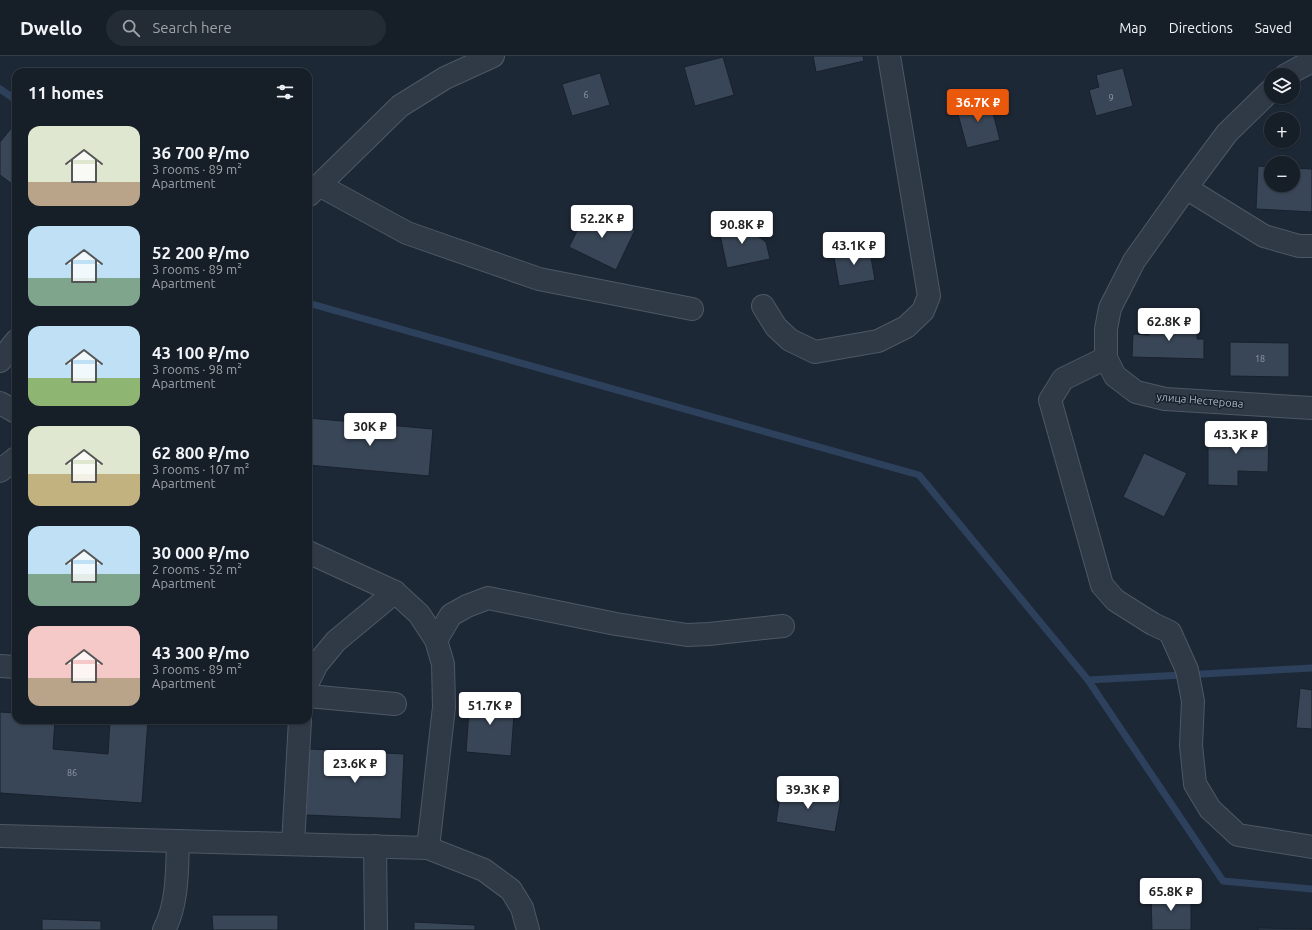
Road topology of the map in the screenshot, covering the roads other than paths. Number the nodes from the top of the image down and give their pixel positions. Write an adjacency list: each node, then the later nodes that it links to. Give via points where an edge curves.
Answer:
1 (493, 56): 7 (street, via 445,78 400,106)
2 (889, 56): 9 (street, via 929,296 923,311 906,327 878,341 814,352 790,340 776,327)
3 (1312, 62): 4 (street)
4 (1300, 68)
5 (1264, 97): 6 (street, via 1227,133)
6 (1186, 188): 8 (street, via 1264,236 1299,246); 12 (street, via 1134,261 1110,308 1106,329)
7 (313, 191): 10 (street, via 408,232 540,279)
8 (1312, 246)
9 (763, 306)
10 (692, 310)
11 (12, 346): 13 (street)
12 (1106, 358): 15 (street, улица Нестерова, via 1115,376 1136,392 1165,399); 33 (street, via 1063,379 1050,400 1102,584 1115,600 1170,632 1187,670 1193,700 1191,745 1195,784 1210,809 1238,835)
13 (0, 361)
14 (0, 403): 16 (street)
15 (1312, 408)
16 (12, 410)
17 (12, 461): 18 (street)
18 (0, 471)
19 (312, 554): 20 (street)
20 (395, 592): 22 (street, via 419,614); 25 (street, via 336,641 316,664)
21 (783, 626): 22 (street, via 687,635 616,624 488,598 451,615)
22 (436, 640): 34 (street, via 443,664 444,707)
23 (0, 666): 24 (street)
24 (12, 668)
25 (312, 673)
26 (312, 696): 27 (street)
27 (395, 704)
28 (300, 724): 31 (street)
29 (0, 836): 30 (street)
30 (178, 841): 31 (street); 35 (street, via 177,884)
31 (293, 844): 32 (street)
32 (374, 846): 34 (street); 36 (street)
33 (1312, 847)
34 (428, 848): 37 (street, via 484,870 511,890 522,908)
35 (164, 930)
36 (376, 930)
37 (528, 930)

